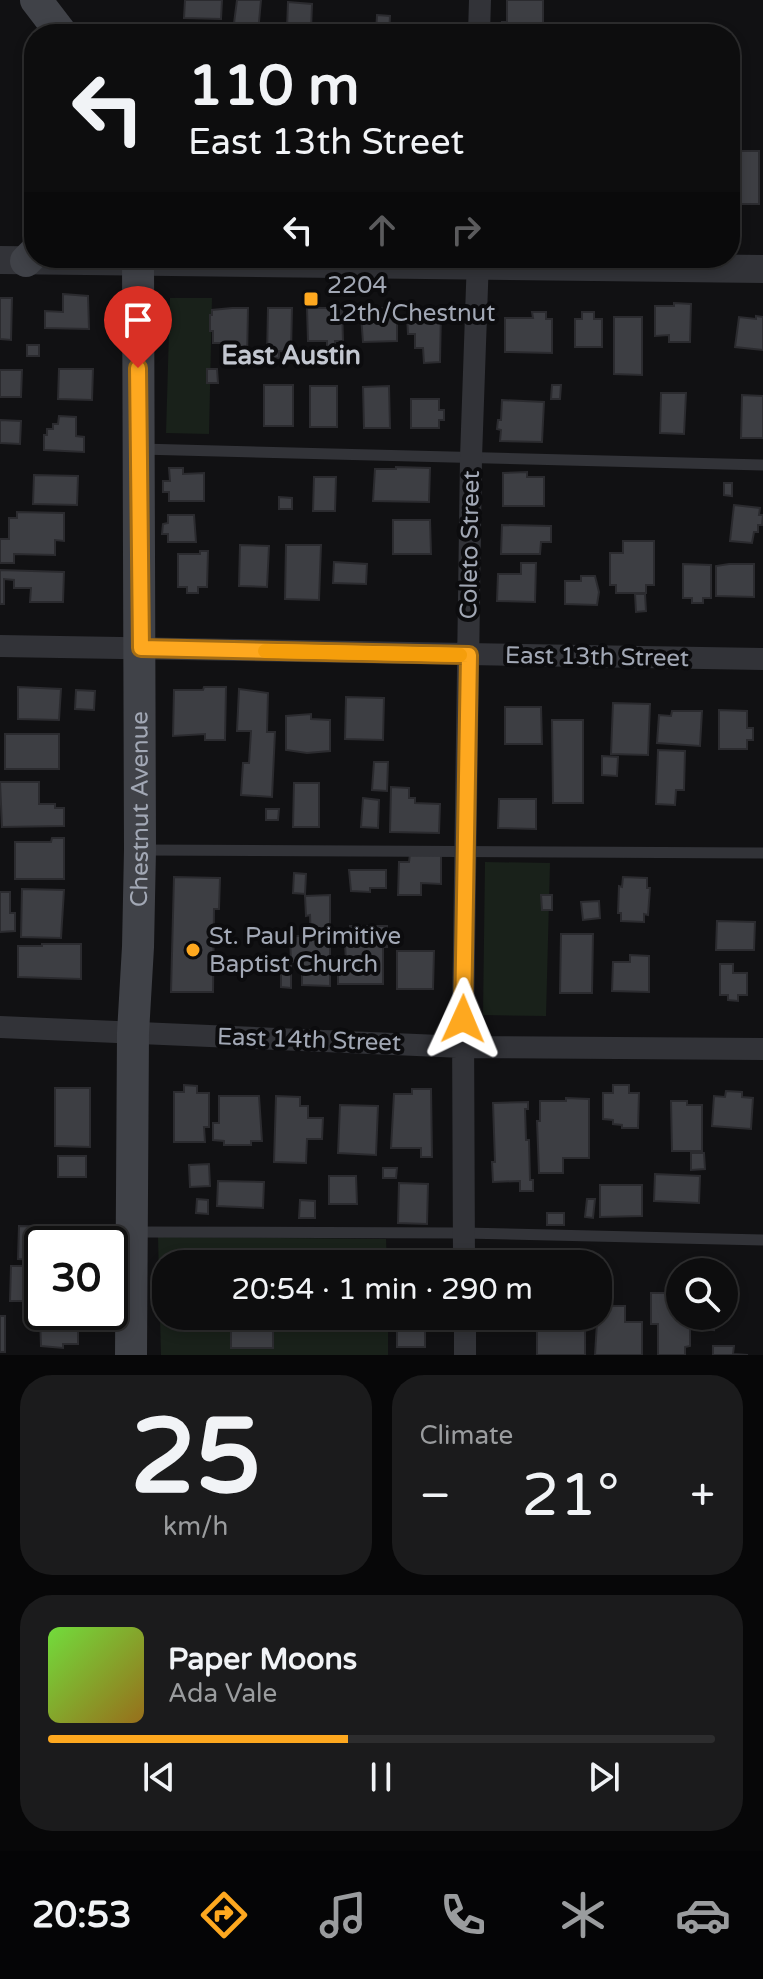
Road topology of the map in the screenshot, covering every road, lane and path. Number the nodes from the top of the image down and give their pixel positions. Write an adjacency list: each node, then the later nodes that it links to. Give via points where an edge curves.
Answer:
1 (480, 0): 2 (street)
2 (479, 24)
3 (138, 268): 7 (main road, Chestnut Avenue)
4 (478, 268): 8 (street, Coleto Street)
5 (722, 268): 6 (street)
6 (763, 269)
7 (139, 449): 8 (lane); 11 (main road, Chestnut Avenue)
8 (471, 458): 9 (lane); 12 (street, Coleto Street)
9 (763, 465)
10 (0, 646): 11 (street, East 13th Street)
11 (141, 648): 12 (street, East 13th Street); 14 (main road, Chestnut Avenue)
12 (469, 655): 13 (street, East 13th Street); 15 (street, Coleto Street)
13 (763, 659)
14 (140, 850): 15 (lane); 18 (main road, Chestnut Avenue)
15 (467, 850): 16 (lane); 19 (street, Coleto Street)
16 (763, 853)
17 (0, 1027): 18 (street, East 14th Street)
18 (133, 1033): 19 (street, East 14th Street); 21 (main road, Chestnut Avenue)
19 (463, 1047): 20 (street, East 14th Street); 22 (street, Coleto Street)
20 (763, 1049)
21 (133, 1232): 22 (lane); 26 (main road, Chestnut Avenue)
22 (464, 1233): 23 (lane); 24 (street, Coleto Street)
23 (763, 1240)
24 (464, 1250)
25 (465, 1330): 27 (street)
26 (131, 1355)
27 (465, 1355)

